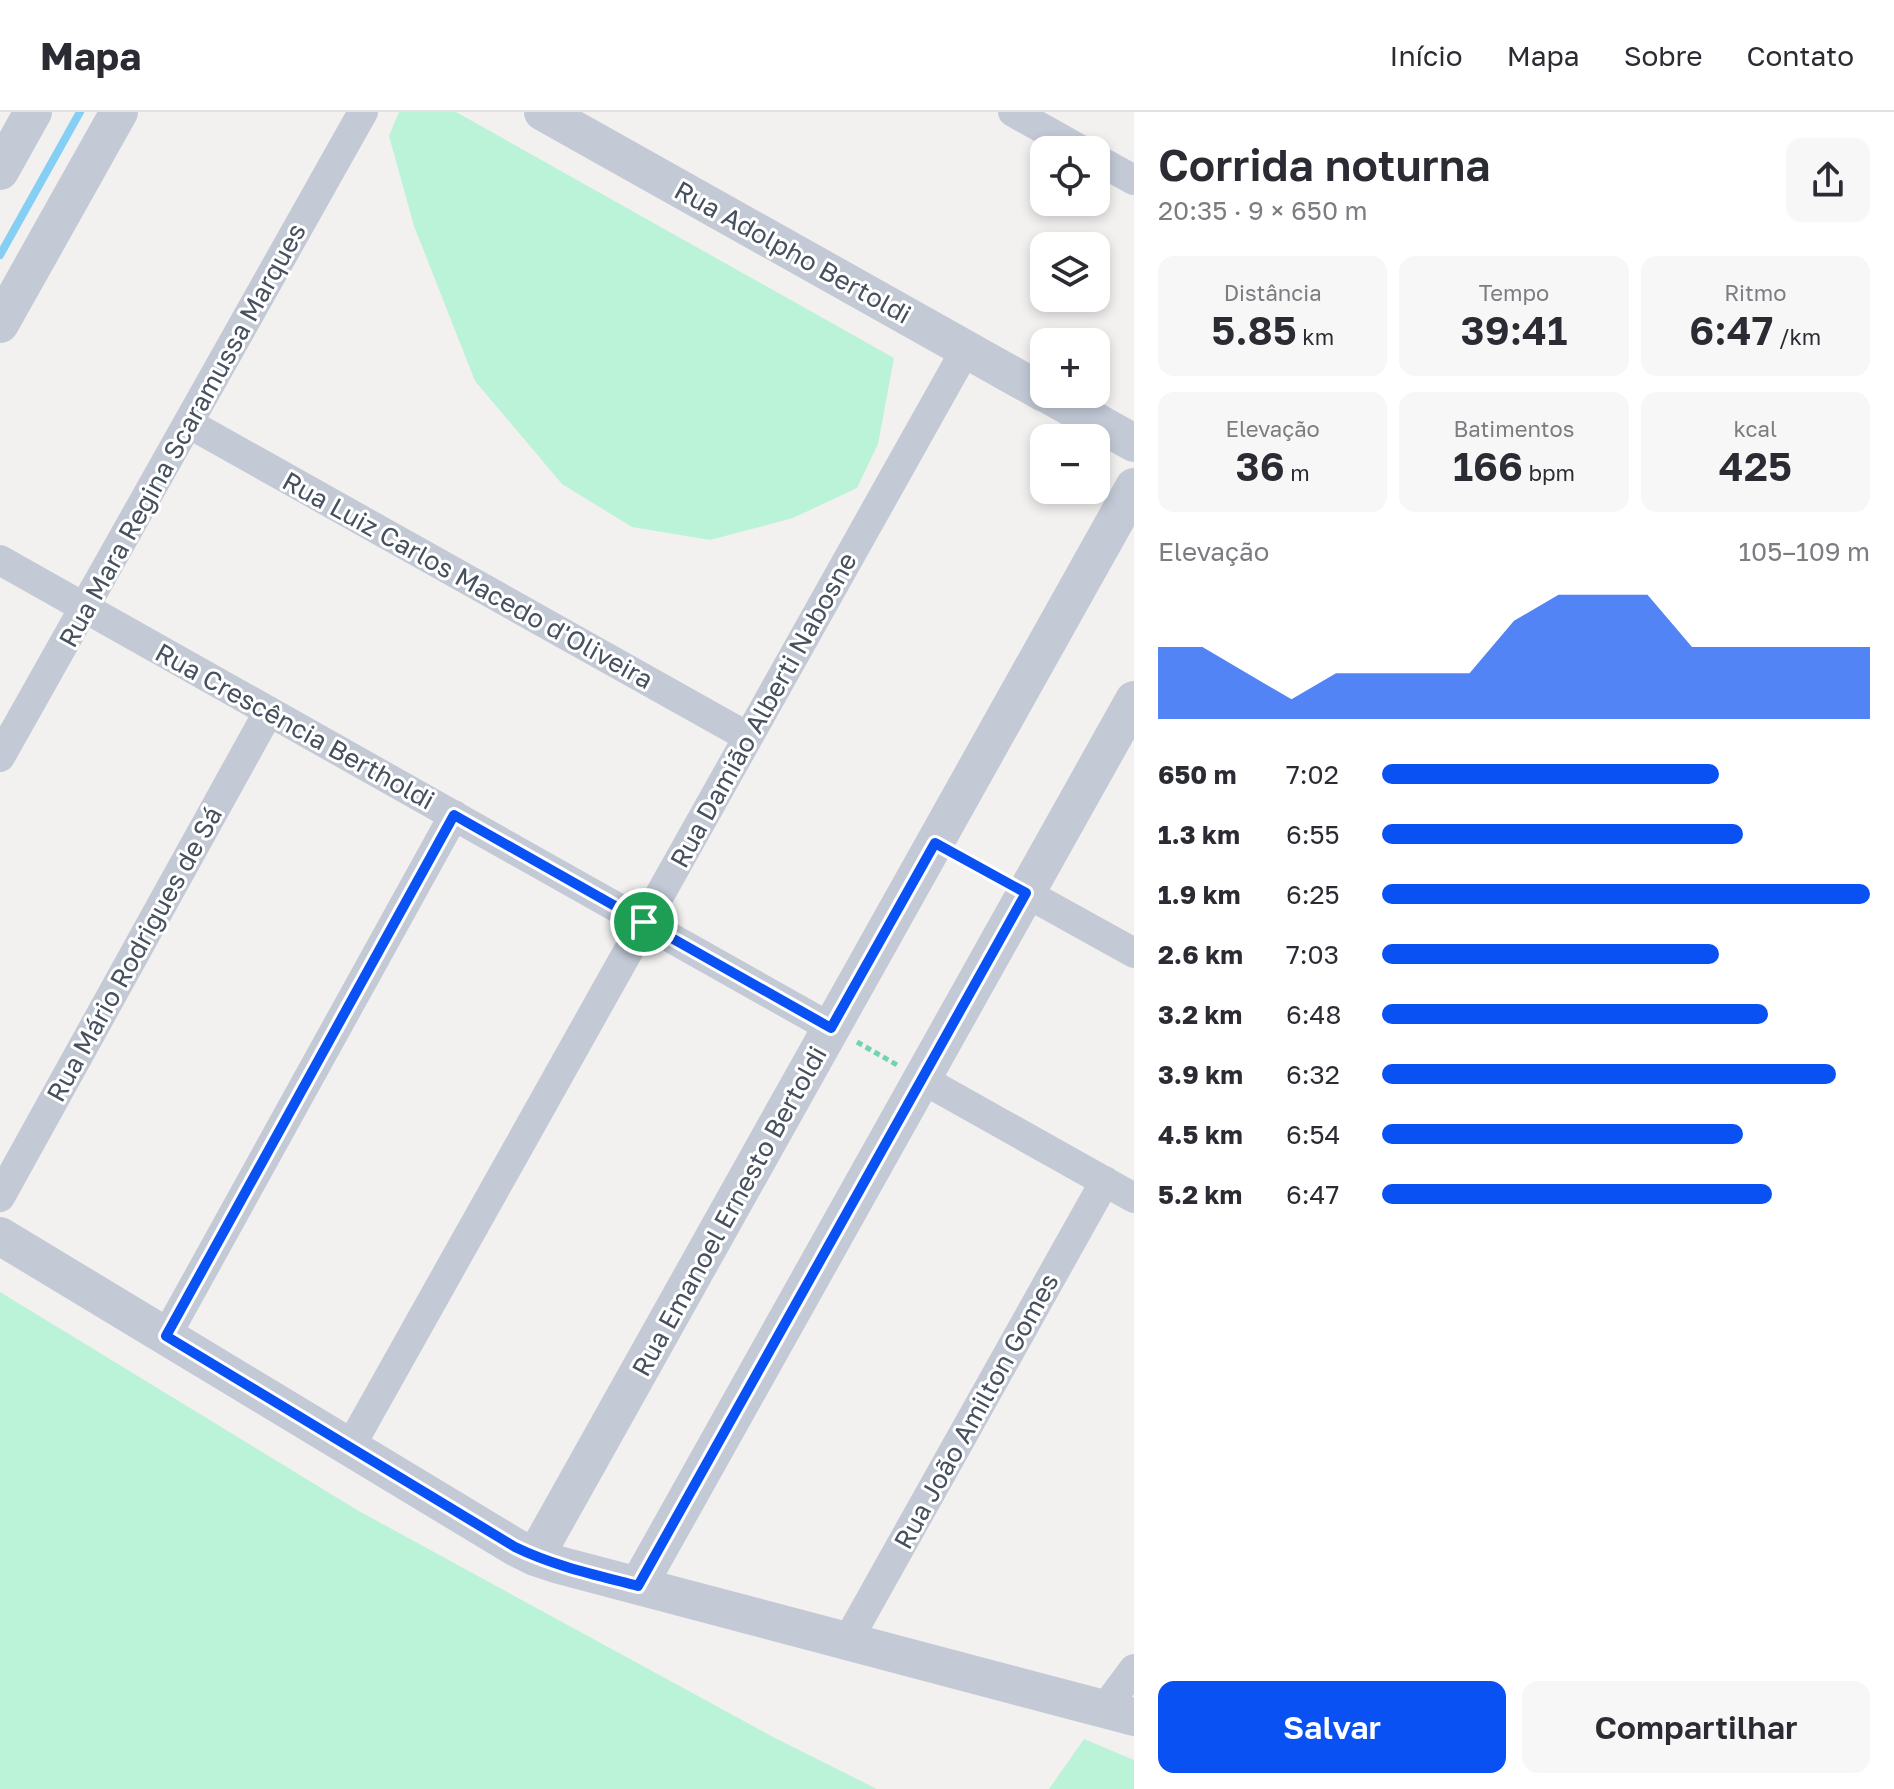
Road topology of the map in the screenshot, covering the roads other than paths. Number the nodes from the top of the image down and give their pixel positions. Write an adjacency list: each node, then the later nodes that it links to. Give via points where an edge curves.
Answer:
1 (33, 112): 8 (street)
2 (119, 112): 10 (street)
3 (363, 112): 14 (street, Rua Mara Regina Scaramussa Marques)
4 (543, 112): 11 (street, Rua Adolpho Bertoldi)
5 (1013, 112): 6 (street)
6 (1056, 136)
7 (1110, 167): 9 (street)
8 (0, 171)
9 (1134, 180)
10 (0, 324)
11 (966, 349): 12 (street, Rua Adolpho Bertoldi); 21 (street, Rua Damião Alberti Nabosne)
12 (1030, 385)
13 (1072, 408): 15 (street, Rua Adolpho Bertoldi)
14 (188, 423): 18 (street, Rua Mara Regina Scaramussa Marques); 21 (street, Rua Luiz Carlos Macedo d'Oliveira)
15 (1134, 443)
16 (1134, 487): 27 (street, Rua Emanoel Ernesto Bertoldi)
17 (0, 560): 18 (street, Rua Crescência Bertholdi)
18 (85, 607): 20 (street, Rua Crescência Bertholdi); 22 (street, Rua Mara Regina Scaramussa Marques)
19 (1133, 704): 24 (street)
20 (269, 711): 23 (street, Rua Crescência Bertholdi); 30 (street, Rua Mário Rodrigues de Sá)
21 (748, 737): 25 (street, Rua Damião Alberti Nabosne)
22 (0, 757)
23 (454, 815): 25 (street, Rua Crescência Bertholdi); 33 (street)
24 (1026, 893): 26 (street); 28 (street)
25 (644, 922): 27 (street, Rua Crescência Bertholdi); 34 (street, Rua Damião Alberti Nabosne)
26 (1134, 953)
27 (831, 1028): 35 (street, Rua Emanoel Ernesto Bertoldi)
28 (922, 1079): 29 (street); 36 (street)
29 (1105, 1181): 31 (street); 37 (street, Rua João Amilton Gomes)
30 (0, 1197)
31 (1134, 1198)
32 (0, 1236): 33 (street)
33 (166, 1336): 34 (street)
34 (350, 1447): 35 (street)
35 (535, 1557): 36 (street)
36 (638, 1586): 37 (street)
37 (848, 1640): 39 (street)
38 (1134, 1669): 39 (street)
39 (1119, 1712)

